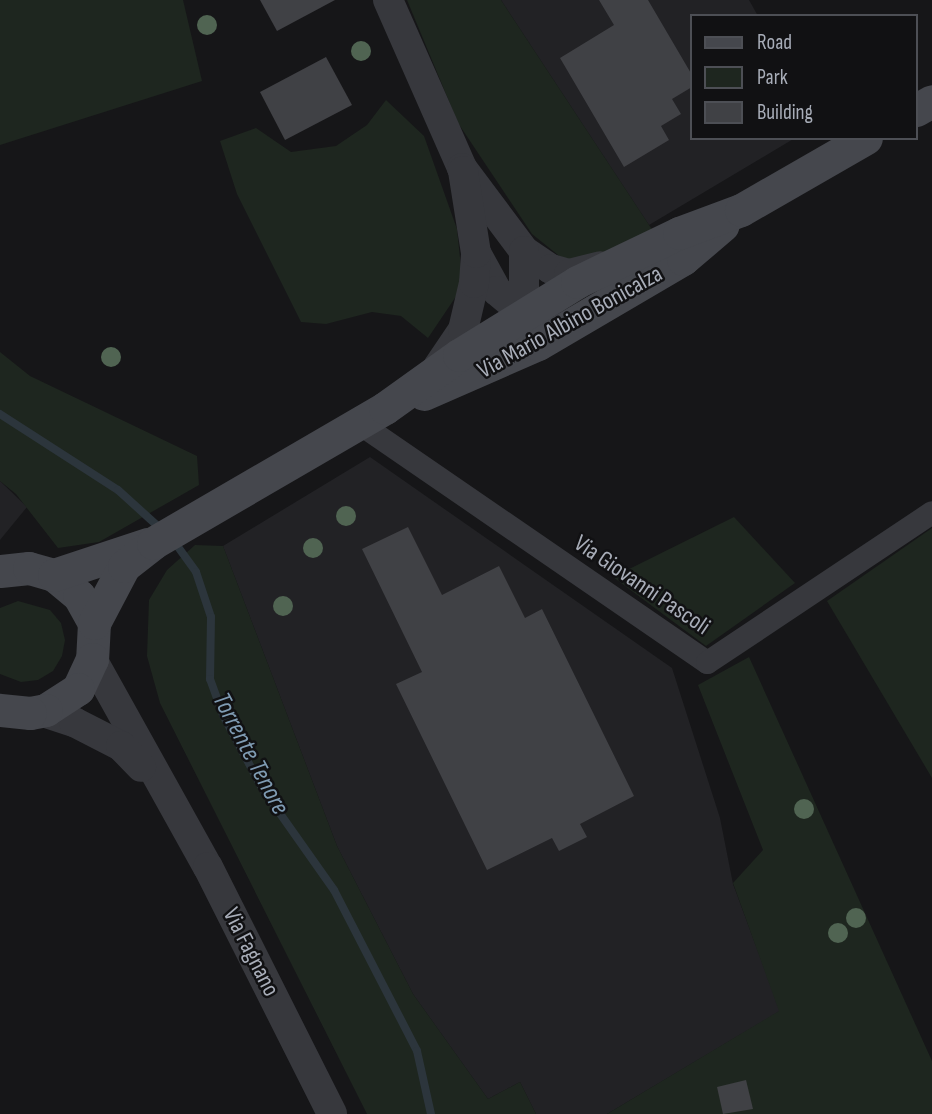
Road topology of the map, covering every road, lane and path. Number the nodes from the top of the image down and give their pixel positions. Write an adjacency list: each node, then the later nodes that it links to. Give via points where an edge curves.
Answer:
1 (388, 0): 3 (street)
2 (863, 140): 4 (main road, Via Mario Albino Bonicalza)
3 (462, 168): 5 (street); 6 (street)
4 (741, 210): 7 (main road, Via Mario Albino Bonicalza); 9 (main road, Via Mario Albino Bonicalza, via 683,259)
5 (524, 251): 7 (street, via 551,269 569,274); 8 (street)
6 (476, 253): 8 (street, via 497,291); 10 (street)
7 (620, 261): 8 (main road, Via Mario Albino Bonicalza)
8 (524, 314): 9 (street); 10 (main road, Via Mario Albino Bonicalza)
9 (573, 323): 10 (main road, Via Mario Albino Bonicalza)
10 (450, 375): 11 (main road, Via Mario Albino Bonicalza)
11 (372, 416): 12 (street, Via Giovanni Pascoli, via 707,662); 13 (main road, Via Mario Albino Bonicalza)
12 (932, 512)
13 (153, 543): 15 (main road, Via Mario Albino Bonicalza); 16 (main road, Via Mario Albino Bonicalza, via 124,566)
14 (0, 571): 15 (main road, via 29,568)
15 (54, 575): 16 (main road, via 79,596)
16 (94, 623): 17 (main road)
17 (92, 659): 19 (main road, via 78,689); 20 (street, Via Fagnano)
18 (0, 710): 19 (main road)
19 (40, 711): 20 (street, Via Fagnano, via 121,746)
20 (165, 793): 21 (street, Via Fagnano, via 208,867)
21 (332, 1114)

